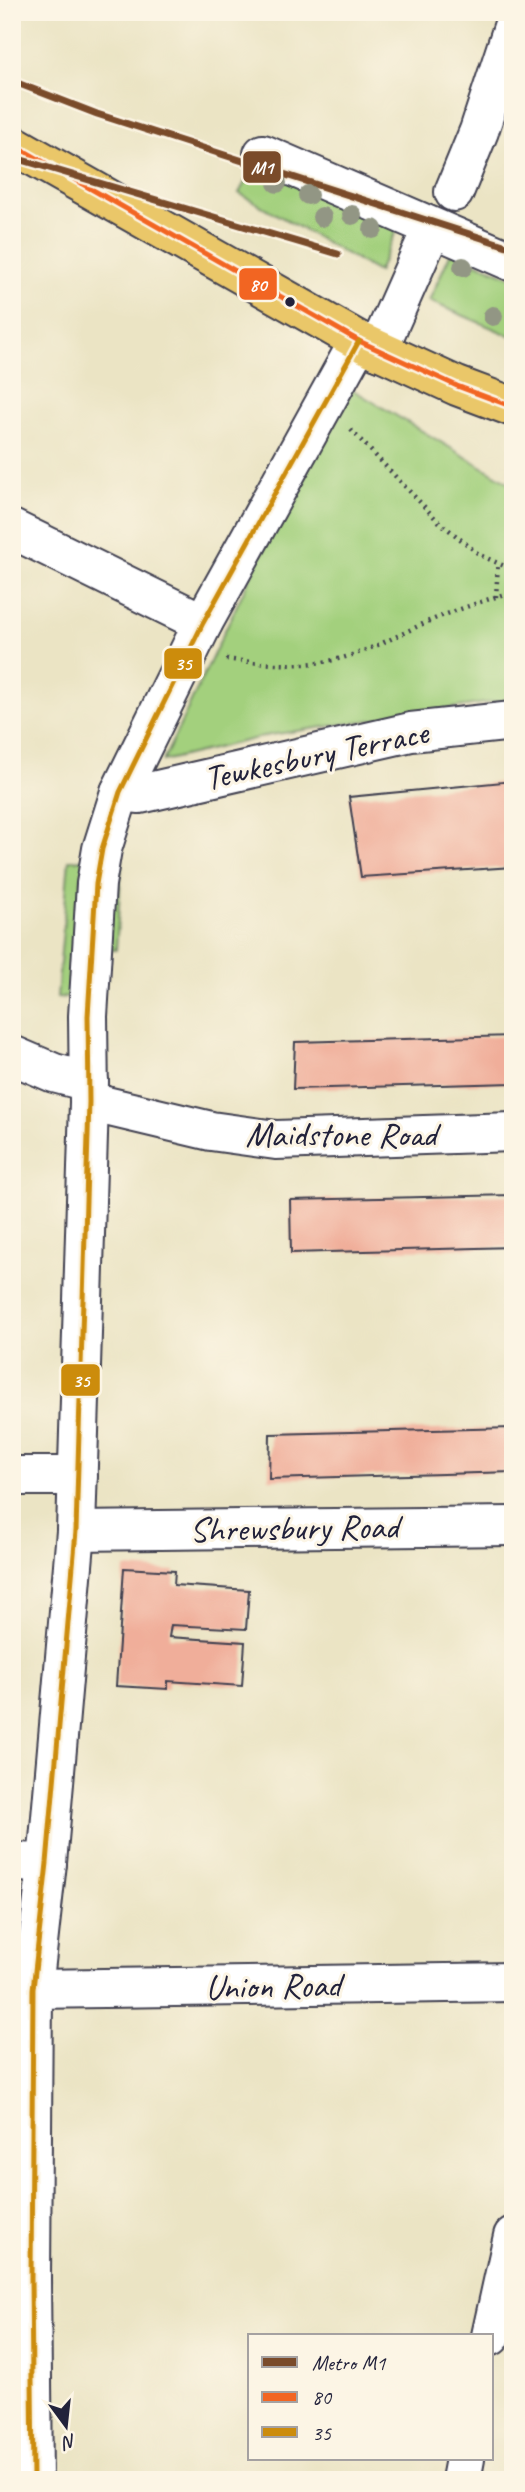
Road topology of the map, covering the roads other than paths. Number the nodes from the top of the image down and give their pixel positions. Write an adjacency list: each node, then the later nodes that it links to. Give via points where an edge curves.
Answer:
1 (513, 27): 4 (street)
2 (12, 144): 7 (main road)
3 (263, 153): 5 (street)
4 (454, 192)
5 (432, 228): 6 (street); 7 (street, via 405,294)
6 (513, 262)
7 (368, 345): 8 (main road); 10 (street)
8 (513, 407)
9 (12, 529): 10 (street)
10 (202, 623): 12 (street)
11 (513, 721): 12 (street, Tewkesbury Terrace, via 411,732 140,794)
12 (120, 792): 14 (street, via 96,884 88,1016)
13 (12, 1055): 14 (street, Maidstone Road)
14 (89, 1092): 15 (street, Maidstone Road, via 211,1131 276,1140); 17 (street)
15 (513, 1132)
16 (12, 1476): 17 (street)
17 (78, 1476): 19 (street)
18 (513, 1526): 19 (street, Shrewsbury Road)
19 (76, 1531): 20 (street)
20 (30, 1863): 22 (street)
21 (513, 1982): 22 (street, Union Road)
22 (33, 1989): 24 (street)
23 (513, 2236): 25 (street)
24 (22, 2279): 27 (street)
25 (491, 2334)
26 (465, 2460): 28 (street)
27 (33, 2480)
28 (461, 2480)

